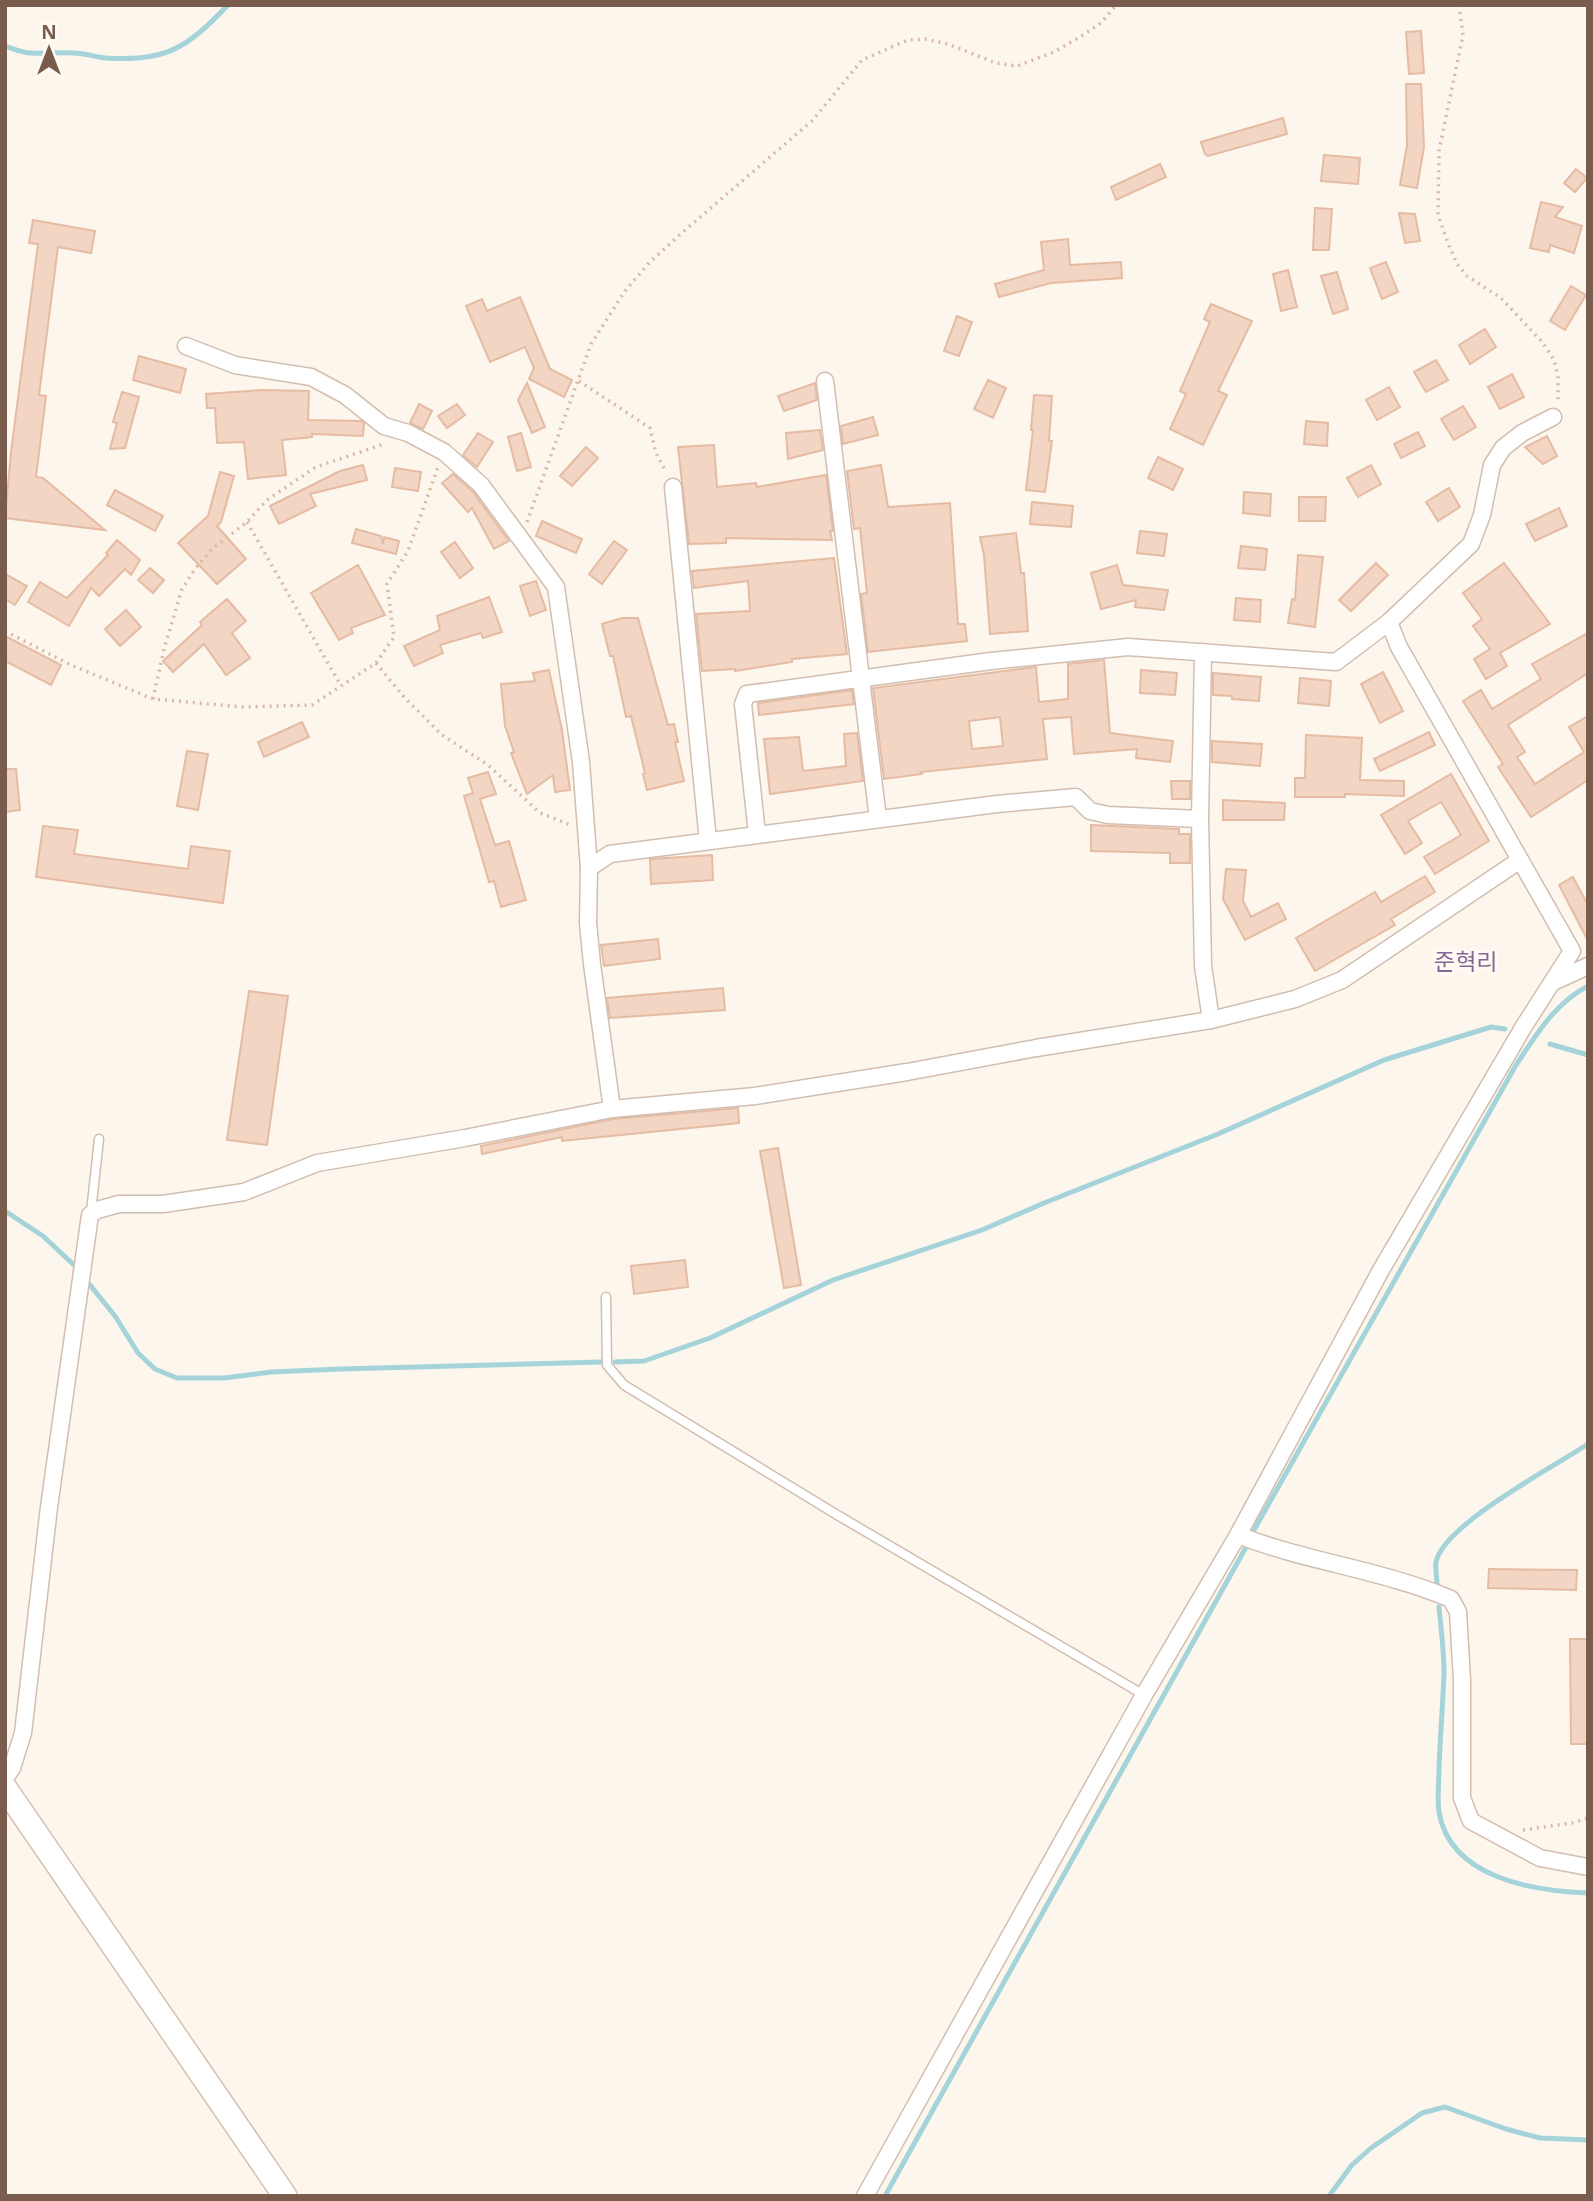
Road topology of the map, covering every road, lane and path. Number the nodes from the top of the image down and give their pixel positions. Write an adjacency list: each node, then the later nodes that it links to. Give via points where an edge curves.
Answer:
1 (1116, 5): 4 (path, via 1080,37 1017,66 925,39 908,40 862,60 813,120 684,230 634,280 591,344)
2 (1459, 5): 6 (path, via 1463,35 1439,151 1438,215 1466,276 1501,298 1553,360 1559,395)
3 (186, 346): 7 (street, via 234,365 311,377 345,395 384,426)
4 (579, 381): 9 (path, via 650,428); 11 (path, via 542,476)
5 (825, 381): 16 (street)
6 (1553, 417): 12 (street, via 1503,448 1492,465 1471,544)
7 (408, 433): 8 (street); 10 (path, via 316,467 267,500)
8 (444, 453): 11 (street, via 481,485); 15 (path, via 408,551 387,584 394,636)
9 (673, 487): 23 (street)
10 (247, 522): 17 (path); 18 (path, via 212,550 182,589)
11 (522, 544): 21 (street, via 556,587)
12 (1389, 622): 14 (street, via 1336,662); 24 (street)
13 (5, 631): 18 (path)
14 (1203, 652): 16 (street, via 1128,647 1068,651); 20 (street)
15 (376, 663): 17 (path); 21 (path, via 442,735 488,765 540,813)
16 (861, 678): 19 (street); 22 (street, via 747,694 743,704)
17 (341, 686): 18 (path, via 313,705 243,707)
18 (153, 699)
19 (878, 819): 20 (street, via 1076,797 1090,811 1108,815); 22 (street)
20 (1200, 819): 28 (street, via 1203,966)
21 (587, 828): 25 (street)
22 (757, 834): 23 (street)
23 (708, 841): 25 (street, via 610,854)
24 (1520, 860): 27 (street, via 1572,951); 28 (street, via 1342,980 1295,999)
25 (589, 868): 29 (street, via 588,923)
26 (1588, 967): 27 (street)
27 (1553, 982): 33 (street, via 1381,1270)
28 (1211, 1020): 29 (street, via 755,1096)
29 (612, 1109): 31 (street, via 317,1163 244,1192 163,1204 119,1204)
30 (99, 1139): 31 (lane)
31 (90, 1215): 35 (street, via 23,1733)
32 (607, 1297): 34 (lane, via 607,1365 624,1385)
33 (1238, 1535): 34 (street); 38 (street, via 1275,1550 1451,1599 1458,1612 1462,1680 1462,1798 1471,1821)
34 (1144, 1695): 41 (street)
35 (5, 1778)
36 (5, 1788): 40 (main road)
37 (1588, 1818): 38 (path)
38 (1489, 1833): 39 (street, via 1540,1858)
39 (1588, 1867)
40 (285, 2196)
41 (864, 2196)

